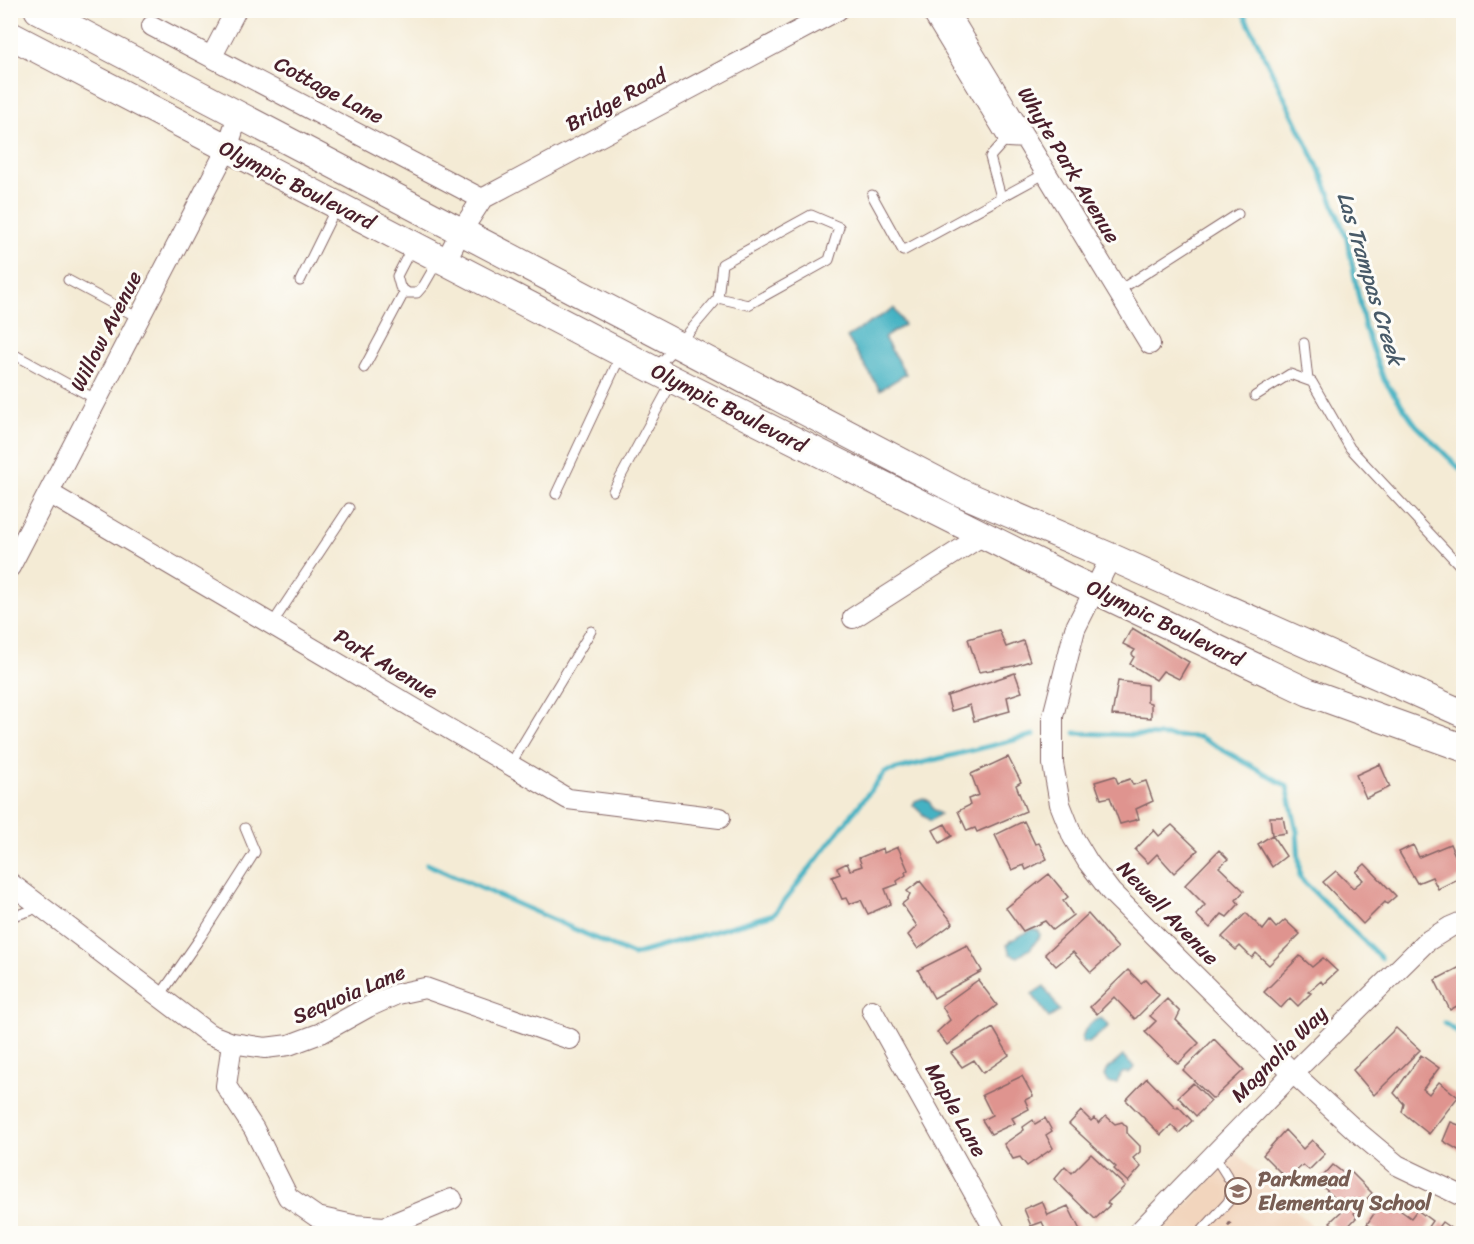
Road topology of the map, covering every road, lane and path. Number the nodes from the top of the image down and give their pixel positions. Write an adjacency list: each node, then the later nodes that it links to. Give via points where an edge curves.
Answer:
1 (38, 10): 9 (main road, Olympic Boulevard)
2 (236, 10): 8 (street)
3 (838, 10): 15 (street, Bridge Road)
4 (931, 10): 10 (street)
5 (947, 10): 10 (street, Whyte Park Avenue)
6 (152, 26): 8 (street, Cottage Lane)
7 (10, 34): 11 (main road, Olympic Boulevard)
8 (212, 56): 15 (street, Cottage Lane)
9 (238, 116): 11 (street, Willow Avenue); 18 (main road, Olympic Boulevard)
10 (1016, 138): 12 (street, Whyte Park Avenue); 14 (lane, via 990,157)
11 (227, 149): 16 (main road, Olympic Boulevard); 26 (street, Willow Avenue)
12 (1046, 173): 14 (lane); 24 (street, Whyte Park Avenue)
13 (872, 195): 14 (lane, via 903,251)
14 (1001, 197)
15 (482, 199): 18 (street, Bridge Road)
16 (338, 206): 19 (main road, Olympic Boulevard); 22 (lane)
17 (1238, 214): 24 (lane)
18 (460, 232): 20 (street, Bridge Road); 29 (main road, Olympic Boulevard)
19 (413, 245): 20 (main road, Olympic Boulevard); 23 (lane, via 397,276)
20 (443, 260): 23 (lane, via 417,293); 30 (main road, Olympic Boulevard)
21 (68, 280): 26 (lane)
22 (300, 281)
23 (405, 291): 32 (lane)
24 (1118, 291): 28 (street, Whyte Park Avenue)
25 (718, 297): 25 (lane, via 722,264 811,215 839,227 829,260 748,305); 29 (lane)
26 (139, 318): 36 (street, Willow Avenue)
27 (1304, 343): 34 (lane)
28 (1150, 344)
29 (677, 346): 33 (lane); 42 (main road, Olympic Boulevard, via 959,492)
30 (622, 353): 33 (main road, Olympic Boulevard); 39 (lane)
31 (17, 356): 36 (lane)
32 (364, 368)
33 (663, 375): 37 (lane); 41 (main road, Olympic Boulevard)
34 (1308, 381): 35 (lane, via 1290,374); 44 (lane, via 1350,448)
35 (1255, 396)
36 (97, 400): 38 (street, Willow Avenue)
37 (613, 491)
38 (49, 493): 43 (street, Willow Avenue); 47 (street, Park Avenue)
39 (556, 494)
40 (349, 508): 47 (lane)
41 (983, 535): 45 (main road, Olympic Boulevard); 46 (street)
42 (1111, 557): 45 (street, Newell Avenue); 49 (main road, Olympic Boulevard)
43 (10, 567)
44 (1464, 570)
45 (1094, 589): 50 (main road, Olympic Boulevard, via 1308,692); 62 (street, Newell Avenue, via 1075,628 1053,716 1053,764 1060,804 1073,837 1111,892)
46 (853, 618)
47 (272, 624): 51 (street, Park Avenue)
48 (591, 631): 51 (lane)
49 (1464, 714)
50 (1464, 748)
51 (510, 765): 52 (street, Park Avenue, via 568,799)
52 (720, 818)
53 (245, 828): 58 (lane, via 255,852)
54 (10, 883): 55 (street, Sequoia Lane)
55 (39, 905): 56 (lane); 58 (street, Sequoia Lane)
56 (10, 917)
57 (1464, 921): 62 (street, Magnolia Way, via 1426,942)
58 (159, 997): 61 (street, Sequoia Lane, via 209,1034)
59 (872, 1010): 66 (street, Maple Lane)
60 (570, 1040): 61 (street, Sequoia Lane, via 424,988 397,994 289,1045 265,1048)
61 (232, 1043): 65 (street, via 226,1086 254,1129 288,1197 317,1217 385,1227)
62 (1293, 1073): 63 (street, Magnolia Way); 64 (street, Newell Avenue, via 1397,1165)
63 (1214, 1155): 67 (street, Magnolia Way); 68 (lane, via 1234,1187 1228,1202)
64 (1464, 1197)
65 (452, 1199)
66 (997, 1233)
67 (1137, 1233)
68 (1199, 1233)

